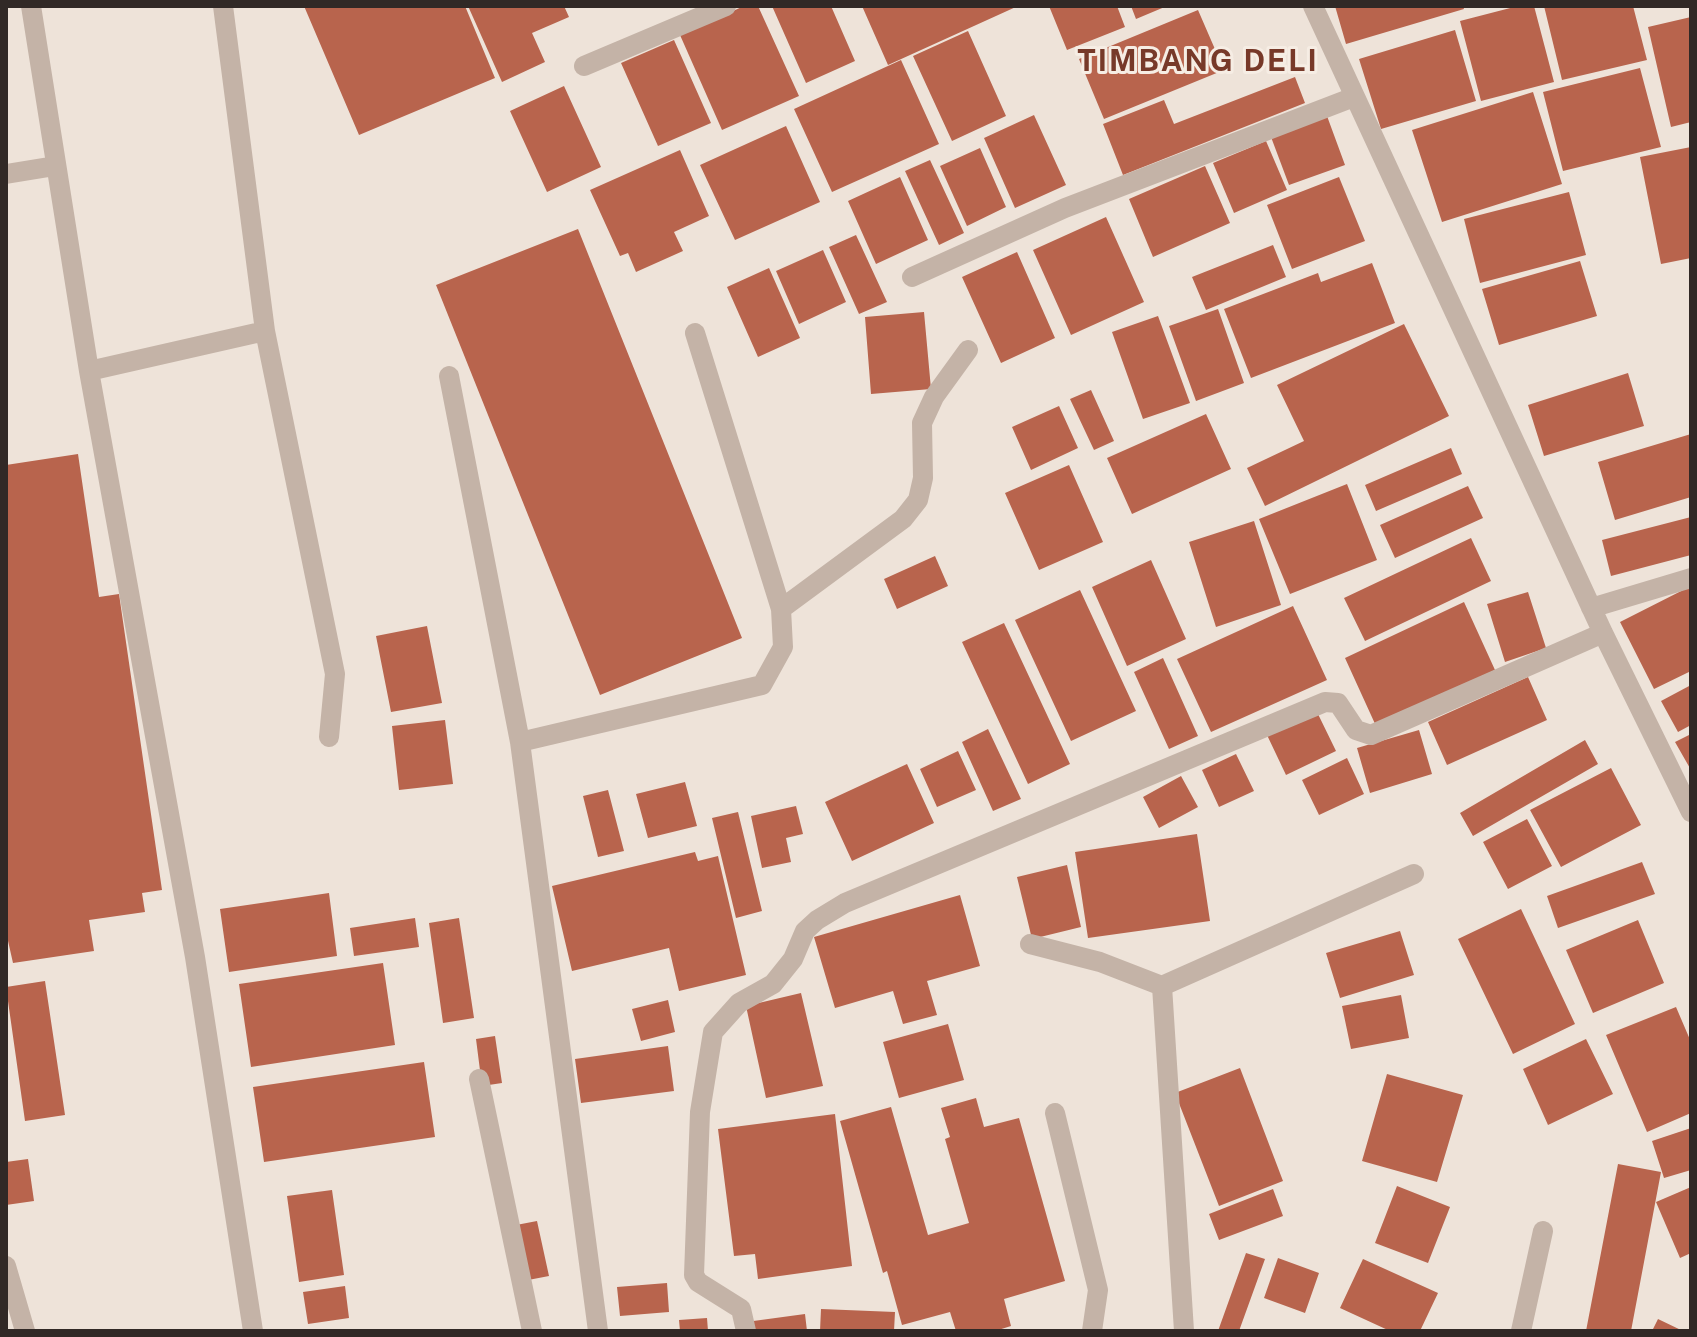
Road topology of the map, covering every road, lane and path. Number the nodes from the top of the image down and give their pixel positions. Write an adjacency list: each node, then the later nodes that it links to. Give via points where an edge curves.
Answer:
1 (31, 6): 7 (street)
2 (223, 6): 10 (street)
3 (726, 6): 5 (street)
4 (1313, 6): 6 (street)
5 (584, 66)
6 (1354, 97): 9 (street, via 1065,208); 16 (street)
7 (55, 166): 8 (street); 13 (street)
8 (6, 174)
9 (912, 277)
10 (265, 331): 13 (street); 19 (street, via 335,674)
11 (695, 333): 17 (street)
12 (968, 350): 17 (street, via 922,423 918,500 903,519)
13 (89, 371): 30 (street, via 195,957)
14 (449, 376): 20 (street)
15 (1691, 578): 16 (street)
16 (1591, 608): 18 (street)
17 (781, 609): 20 (street, via 783,647 762,685)
18 (1603, 633): 21 (street); 33 (street, via 1371,735 1356,730 1338,703 1325,702 845,903 817,920 773,984 739,1003 713,1032 700,1112 694,1275 741,1309)
19 (329, 737)
20 (520, 742): 32 (street)
21 (1691, 812)
22 (1414, 874): 24 (street)
23 (1030, 944): 24 (street, via 1100,962)
24 (1162, 986): 35 (street)
25 (479, 1079): 31 (street)
26 (1055, 1113): 34 (street, via 1098,1290)
27 (1543, 1231): 36 (street)
28 (6, 1266): 29 (street)
29 (25, 1331)
30 (253, 1331)
31 (532, 1331)
32 (598, 1331)
33 (746, 1331)
34 (1092, 1331)
35 (1184, 1331)
36 (1521, 1331)

